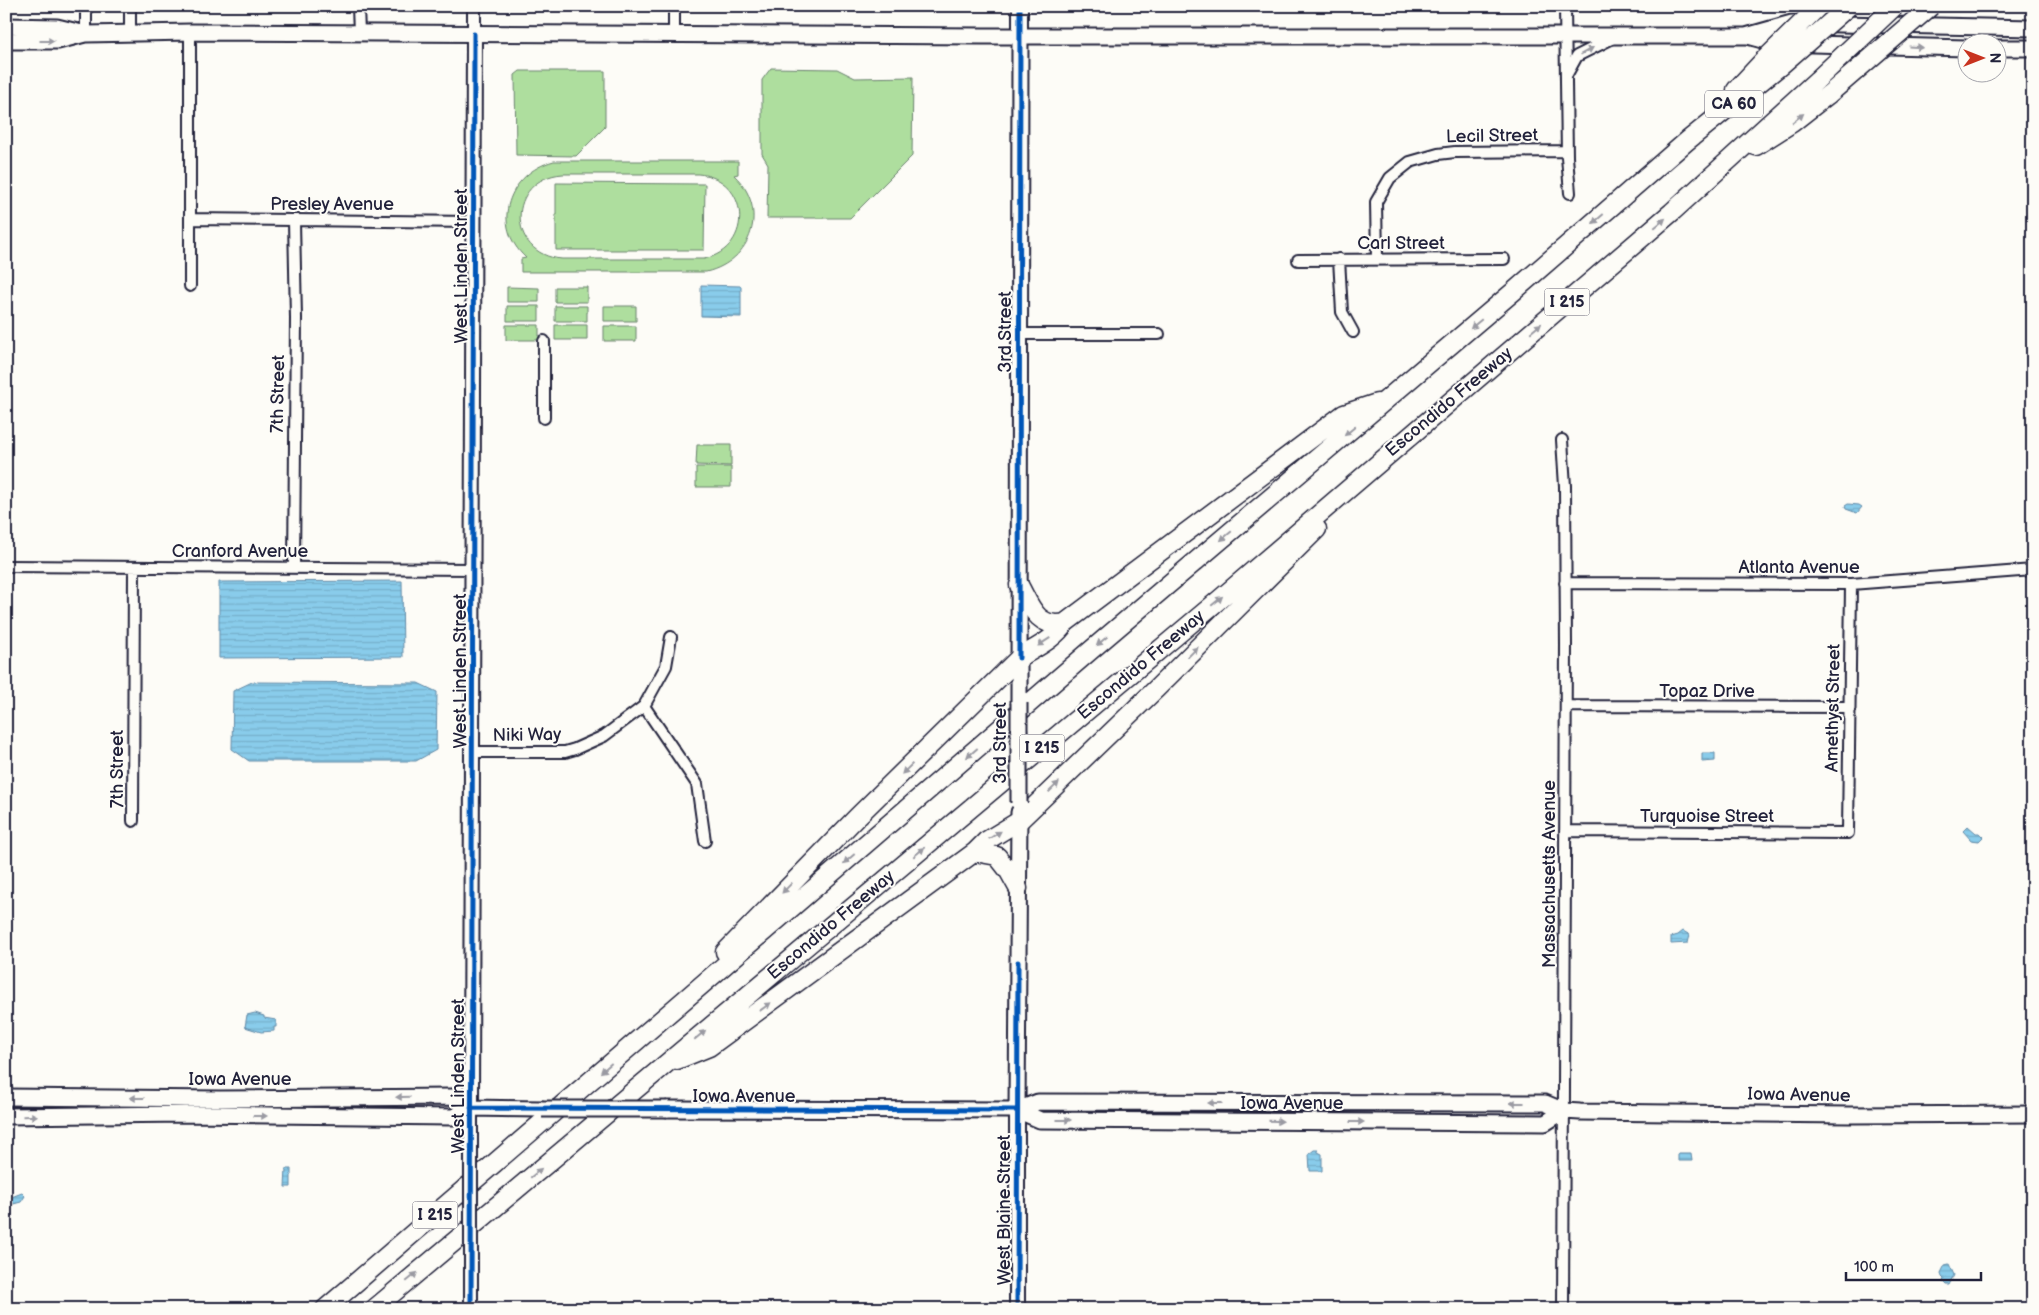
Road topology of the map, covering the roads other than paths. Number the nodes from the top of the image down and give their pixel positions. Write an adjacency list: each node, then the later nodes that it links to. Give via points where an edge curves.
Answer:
1 (86, 6): 17 (street)
2 (130, 6): 15 (street)
3 (358, 6): 16 (street)
4 (474, 6): 18 (street, West Linden Street)
5 (674, 6): 19 (street)
6 (1020, 6): 20 (main road, 3rd Street)
7 (1565, 6): 21 (street)
8 (1819, 6): 28 (highway, bridge)
9 (1849, 6): 28 (highway, CA 60, bridge)
10 (1895, 6): 32 (highway, Escondido Freeway / I 215, bridge)
11 (1931, 6): 32 (highway, one-way to 11, bridge, via 1792,123)
12 (6, 26): 17 (main road, via 57,27)
13 (2033, 28): 23 (main road, via 1792,23)
14 (190, 32): 15 (main road); 16 (main road); 34 (street)
15 (130, 33): 17 (main road)
16 (359, 33): 18 (main road)
17 (86, 34): 24 (main road, one-way to 17, via 58,41)
18 (474, 34): 19 (main road); 36 (main road, West Linden Street)
19 (674, 34): 20 (main road)
20 (1020, 36): 21 (main road); 43 (main road, 3rd Street)
21 (1567, 36): 22 (main road); 29 (street)
22 (1617, 36): 23 (main road); 29 (street, one-way to 22, via 1577,56)
23 (1746, 36): 25 (main road, one-way to 25, via 1774,43)
24 (6, 41)
25 (1956, 48)
26 (2006, 48): 27 (main road)
27 (2033, 48)
28 (1773, 63): 30 (highway, CA 60)
29 (1567, 75): 31 (street)
30 (1687, 141): 46 (highway, I 215, one-way to 46)
31 (1566, 151): 33 (street); 38 (street, Lecil Street, via 1455,152 1410,162 1390,178 1376,202)
32 (1714, 174): 48 (highway, Escondido Freeway / I 215, one-way to 32)
33 (1570, 193)
34 (190, 219): 35 (street, Presley Avenue); 41 (street)
35 (294, 221): 36 (street, Presley Avenue); 52 (street, 7th Street)
36 (475, 222): 53 (main road, West Linden Street)
37 (1339, 259): 38 (street, Carl Street); 40 (street, Carl Street); 42 (street, via 1342,312)
38 (1377, 259): 39 (street, Carl Street)
39 (1504, 259)
40 (1298, 260)
41 (190, 286)
42 (1353, 332)
43 (1019, 334): 44 (street); 57 (main road, 3rd Street)
44 (1159, 334)
45 (544, 341): 47 (street)
46 (1387, 400): 58 (highway, via 1344,414); 72 (highway, I 215, one-way to 72)
47 (544, 418)
48 (1418, 428): 65 (highway, one-way to 48, via 1156,689); 73 (highway, Escondido Freeway / I 215, one-way to 48)
49 (1562, 440): 55 (street, Massachusetts Avenue)
50 (6, 566): 51 (street, Cranford Avenue)
51 (134, 567): 52 (street, Cranford Avenue); 66 (street, 7th Street)
52 (294, 568): 53 (street, Cranford Avenue)
53 (474, 568): 64 (main road, West Linden Street)
54 (2033, 570): 56 (street, Atlanta Avenue)
55 (1565, 583): 56 (street, Atlanta Avenue); 62 (street, Massachusetts Avenue)
56 (1850, 584): 63 (street, Amethyst Street)
57 (1019, 585): 58 (highway, via 1034,613 1041,619 1055,625); 60 (main road, 3rd Street)
58 (1065, 623): 60 (highway, one-way to 60)
59 (672, 637): 61 (street, Niki Way, via 666,666)
60 (1019, 664): 65 (main road, 3rd Street, bridge); 72 (highway, one-way to 72, via 810,864)
61 (644, 706): 64 (street, Niki Way, via 604,736 575,749); 69 (street, via 697,784)
62 (1566, 706): 63 (street, Topaz Drive); 67 (street, Massachusetts Avenue)
63 (1849, 708): 68 (street, Amethyst Street)
64 (473, 752): 75 (main road, West Linden Street)
65 (1019, 812): 70 (highway, one-way to 65); 71 (main road, West Blaine Street)
66 (133, 821)
67 (1565, 831): 68 (street, Turquoise Street); 77 (street, Massachusetts Avenue)
68 (1848, 833)
69 (706, 841)
70 (975, 852): 71 (highway, via 997,856); 73 (highway, one-way to 70, via 709,1047)
71 (1018, 888): 76 (main road, West Blaine Street)
72 (642, 1036): 80 (highway, I 215, one-way to 80)
73 (663, 1066): 83 (highway, Escondido Freeway / I 215, one-way to 73)
74 (6, 1097): 75 (main road, Iowa Avenue, one-way to 74, via 452,1097)
75 (471, 1108): 76 (main road, Iowa Avenue, bridge); 79 (main road, Iowa Avenue, one-way to 75, via 453,1117); 84 (street, West Linden Street, bridge)
76 (1017, 1110): 77 (main road, Iowa Avenue, via 1038,1102 1545,1103); 85 (main road, West Blaine Street)
77 (1564, 1111): 78 (main road, Iowa Avenue); 86 (street, Massachusetts Avenue)
78 (2033, 1114)
79 (6, 1116)
80 (363, 1277): 81 (highway); 82 (highway, I 215)
81 (317, 1309)
82 (325, 1309)
83 (374, 1309)
84 (471, 1309)
85 (1017, 1309)
86 (1563, 1309)

